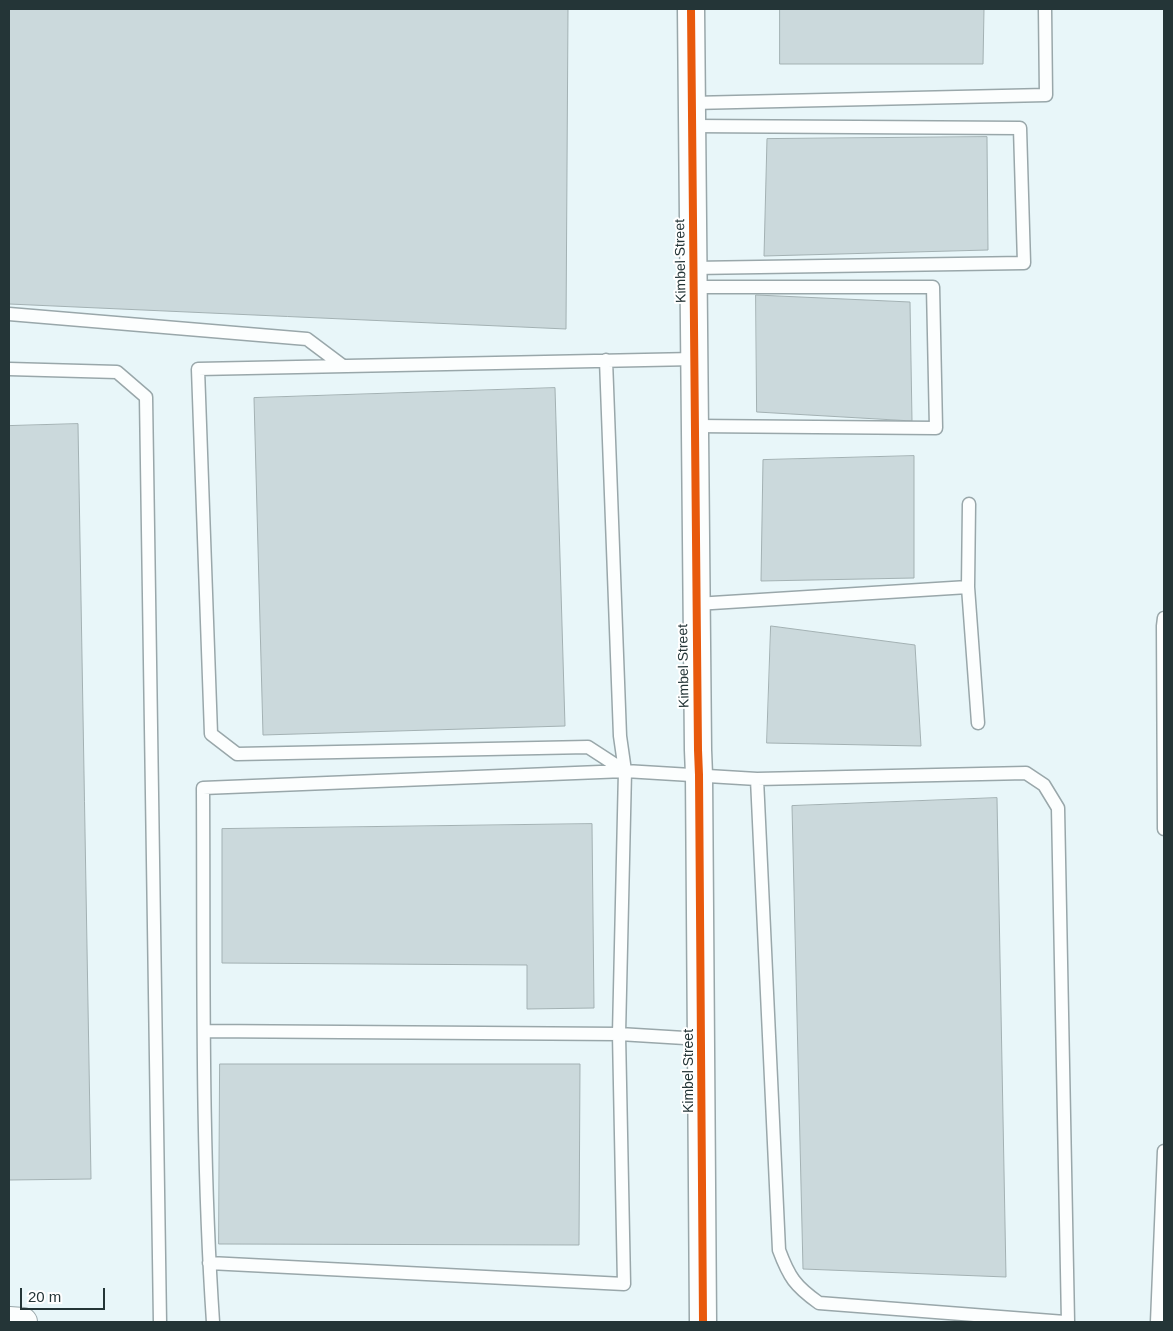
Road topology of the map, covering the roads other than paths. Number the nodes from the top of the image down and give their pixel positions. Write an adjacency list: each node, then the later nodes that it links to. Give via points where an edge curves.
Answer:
1 (691, 9): 3 (street, Kimbel Street)
2 (1044, 9): 3 (lane, via 1046,95)
3 (692, 115): 4 (street, Kimbel Street); 4 (lane, via 1020,128 1024,263)
4 (693, 277): 6 (street, Kimbel Street); 10 (lane, via 933,287 936,428)
5 (9, 314): 8 (lane, via 307,339)
6 (694, 359): 7 (lane); 10 (street, Kimbel Street)
7 (606, 360): 8 (lane); 16 (lane, via 620,736)
8 (343, 366): 16 (lane, via 198,369 211,734 237,754 588,747)
9 (9, 369): 27 (lane, via 117,372 146,397)
10 (695, 426): 13 (street, Kimbel Street)
11 (969, 504): 12 (lane)
12 (968, 587): 13 (lane); 15 (lane)
13 (696, 604): 17 (street, Kimbel Street)
14 (1164, 618): 19 (lane)
15 (978, 723)
16 (625, 771): 17 (lane); 20 (lane, via 203,788); 21 (lane)
17 (699, 775): 18 (lane); 22 (street, Kimbel Street)
18 (757, 779): 30 (lane, via 779,1250 787,1272 801,1291 819,1303); 30 (lane, via 1026,774 1044,785 1058,808)
19 (1164, 829)
20 (204, 1031): 21 (lane); 24 (lane)
21 (619, 1034): 22 (lane); 24 (lane, via 624,1284)
22 (701, 1039): 29 (street, Kimbel Street)
23 (1164, 1151): 31 (lane)
24 (209, 1263): 28 (lane)
25 (9, 1321): 26 (main road)
26 (23, 1322)
27 (160, 1322)
28 (213, 1322)
29 (703, 1322)
30 (1067, 1322)
31 (1157, 1322)

